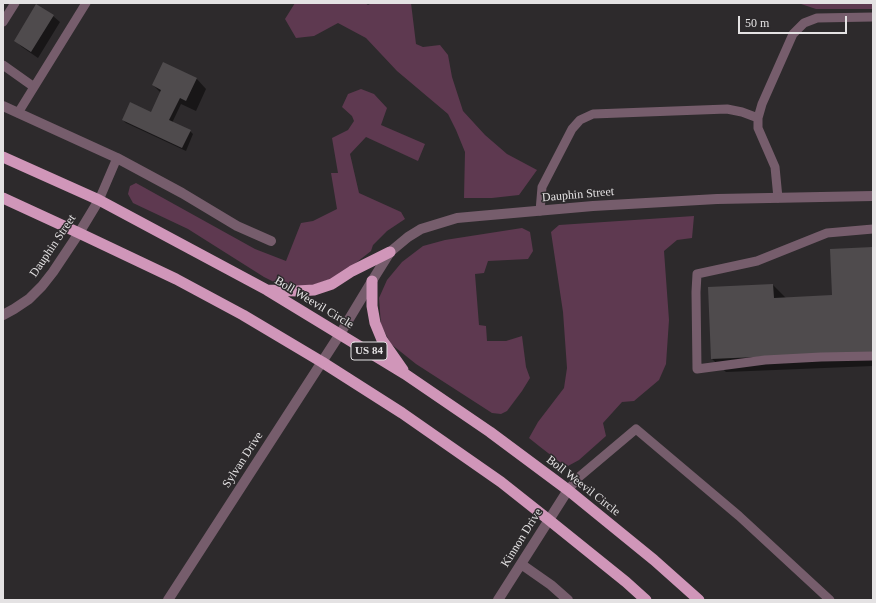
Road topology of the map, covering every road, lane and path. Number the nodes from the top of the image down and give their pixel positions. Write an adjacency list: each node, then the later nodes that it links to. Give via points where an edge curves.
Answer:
1 (16, 3): 4 (lane)
2 (86, 3): 6 (lane)
3 (873, 17): 9 (lane, via 817,18 804,23 793,34)
4 (3, 22)
5 (3, 65): 6 (lane)
6 (34, 87): 8 (lane)
7 (3, 106): 8 (street)
8 (18, 113): 11 (street)
9 (758, 118): 14 (lane, via 758,128 775,167); 16 (lane, via 727,109 593,114 580,120 572,129 542,187)
10 (3, 158): 15 (highway, Boll Weevil Circle / US 84)
11 (117, 158): 15 (lane); 19 (street, via 237,226)
12 (873, 196): 14 (street, Dauphin Street)
13 (3, 198): 18 (highway, US 84)
14 (778, 198): 16 (street, Dauphin Street, via 701,200)
15 (99, 200): 18 (street, Dauphin Street); 22 (highway, Boll Weevil Circle / US 84)
16 (540, 211): 20 (street, Dauphin Street, via 457,218 421,229)
17 (873, 229): 25 (lane, via 827,233 757,261 697,274 696,292 697,369 773,360)
18 (80, 233): 23 (street, Dauphin Street, via 42,286 29,299); 26 (highway, US 84, via 176,279)
19 (271, 241)
20 (390, 252): 21 (street, Dauphin Street); 22 (highway, via 332,284 314,290)
21 (372, 281): 24 (street, Dauphin Street); 27 (highway, via 375,323 382,340)
22 (267, 290): 24 (highway, Boll Weevil Circle / US 84)
23 (3, 315)
24 (340, 334): 26 (street, Sylvan Drive); 27 (highway, Boll Weevil Circle / US 84)
25 (873, 356)
26 (322, 362): 29 (highway, US 84, via 402,413 501,482); 31 (street, Sylvan Drive)
27 (405, 374): 28 (highway, Boll Weevil Circle / US 84, via 490,432)
28 (568, 490): 29 (street, Kinnon Drive); 35 (highway, Boll Weevil Circle / US 84); 36 (lane, via 579,476 636,429 740,516)
29 (549, 520): 30 (street, Kinnon Drive); 34 (highway, US 84)
30 (521, 564): 32 (street, Kinnon Drive); 33 (street)
31 (168, 600)
32 (498, 600)
33 (568, 600)
34 (646, 600)
35 (699, 600)
36 (830, 600)

